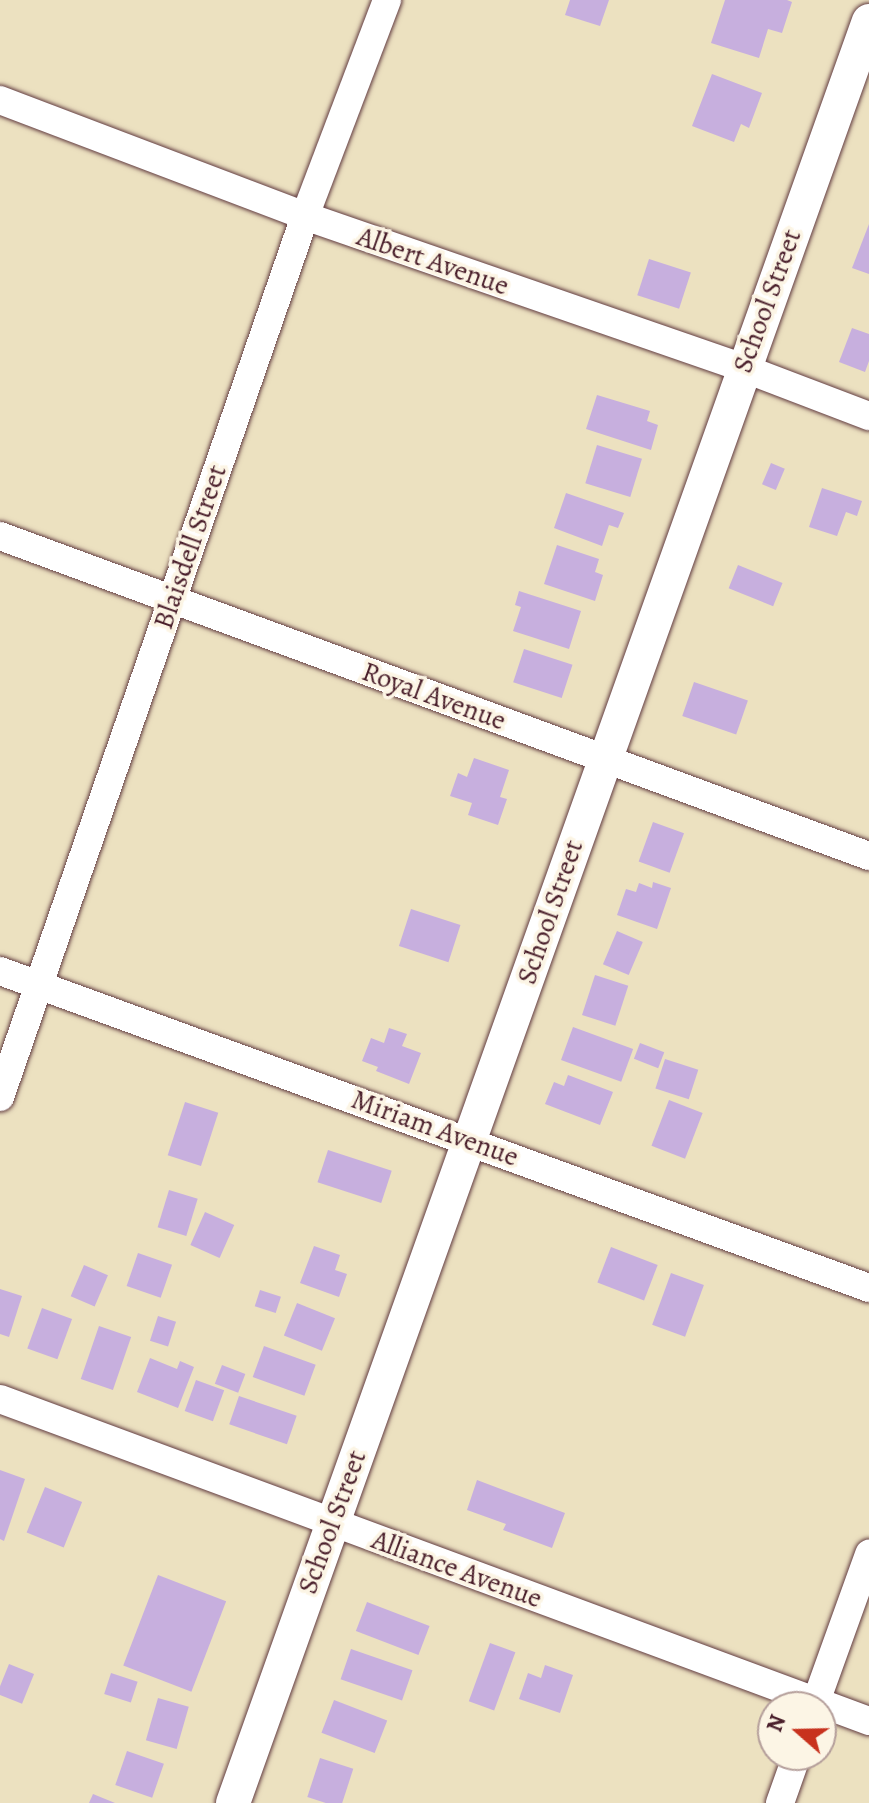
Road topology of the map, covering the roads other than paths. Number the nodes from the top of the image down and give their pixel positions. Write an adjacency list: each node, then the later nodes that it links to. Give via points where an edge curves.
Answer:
1 (387, 0): 4 (street, Blaisdell Street)
2 (869, 21): 5 (main road, School Street)
3 (0, 100): 4 (street, Albert Avenue)
4 (305, 216): 5 (street, Albert Avenue); 8 (street, Blaisdell Street)
5 (743, 368): 6 (street, Albert Avenue); 9 (main road, School Street)
6 (869, 416)
7 (0, 536): 8 (street, Royal Avenue)
8 (172, 599): 9 (street, Royal Avenue); 12 (street, Blaisdell Street)
9 (604, 760): 10 (street, Royal Avenue); 14 (main road, School Street)
10 (869, 856)
11 (0, 971): 12 (street, Miriam Avenue)
12 (39, 985): 13 (street, Blaisdell Street); 14 (street, Miriam Avenue)
13 (0, 1097)
14 (470, 1141): 15 (street, Miriam Avenue); 17 (main road, School Street)
15 (869, 1288)
16 (0, 1399): 17 (street, Alliance Avenue)
17 (331, 1523): 19 (street, Alliance Avenue); 24 (main road, School Street)
18 (869, 1554): 20 (street)
19 (778, 1691)
20 (820, 1691)
21 (837, 1712): 22 (street, Alliance Avenue)
22 (869, 1721)
23 (791, 1771): 25 (street)
24 (233, 1803)
25 (780, 1803)

